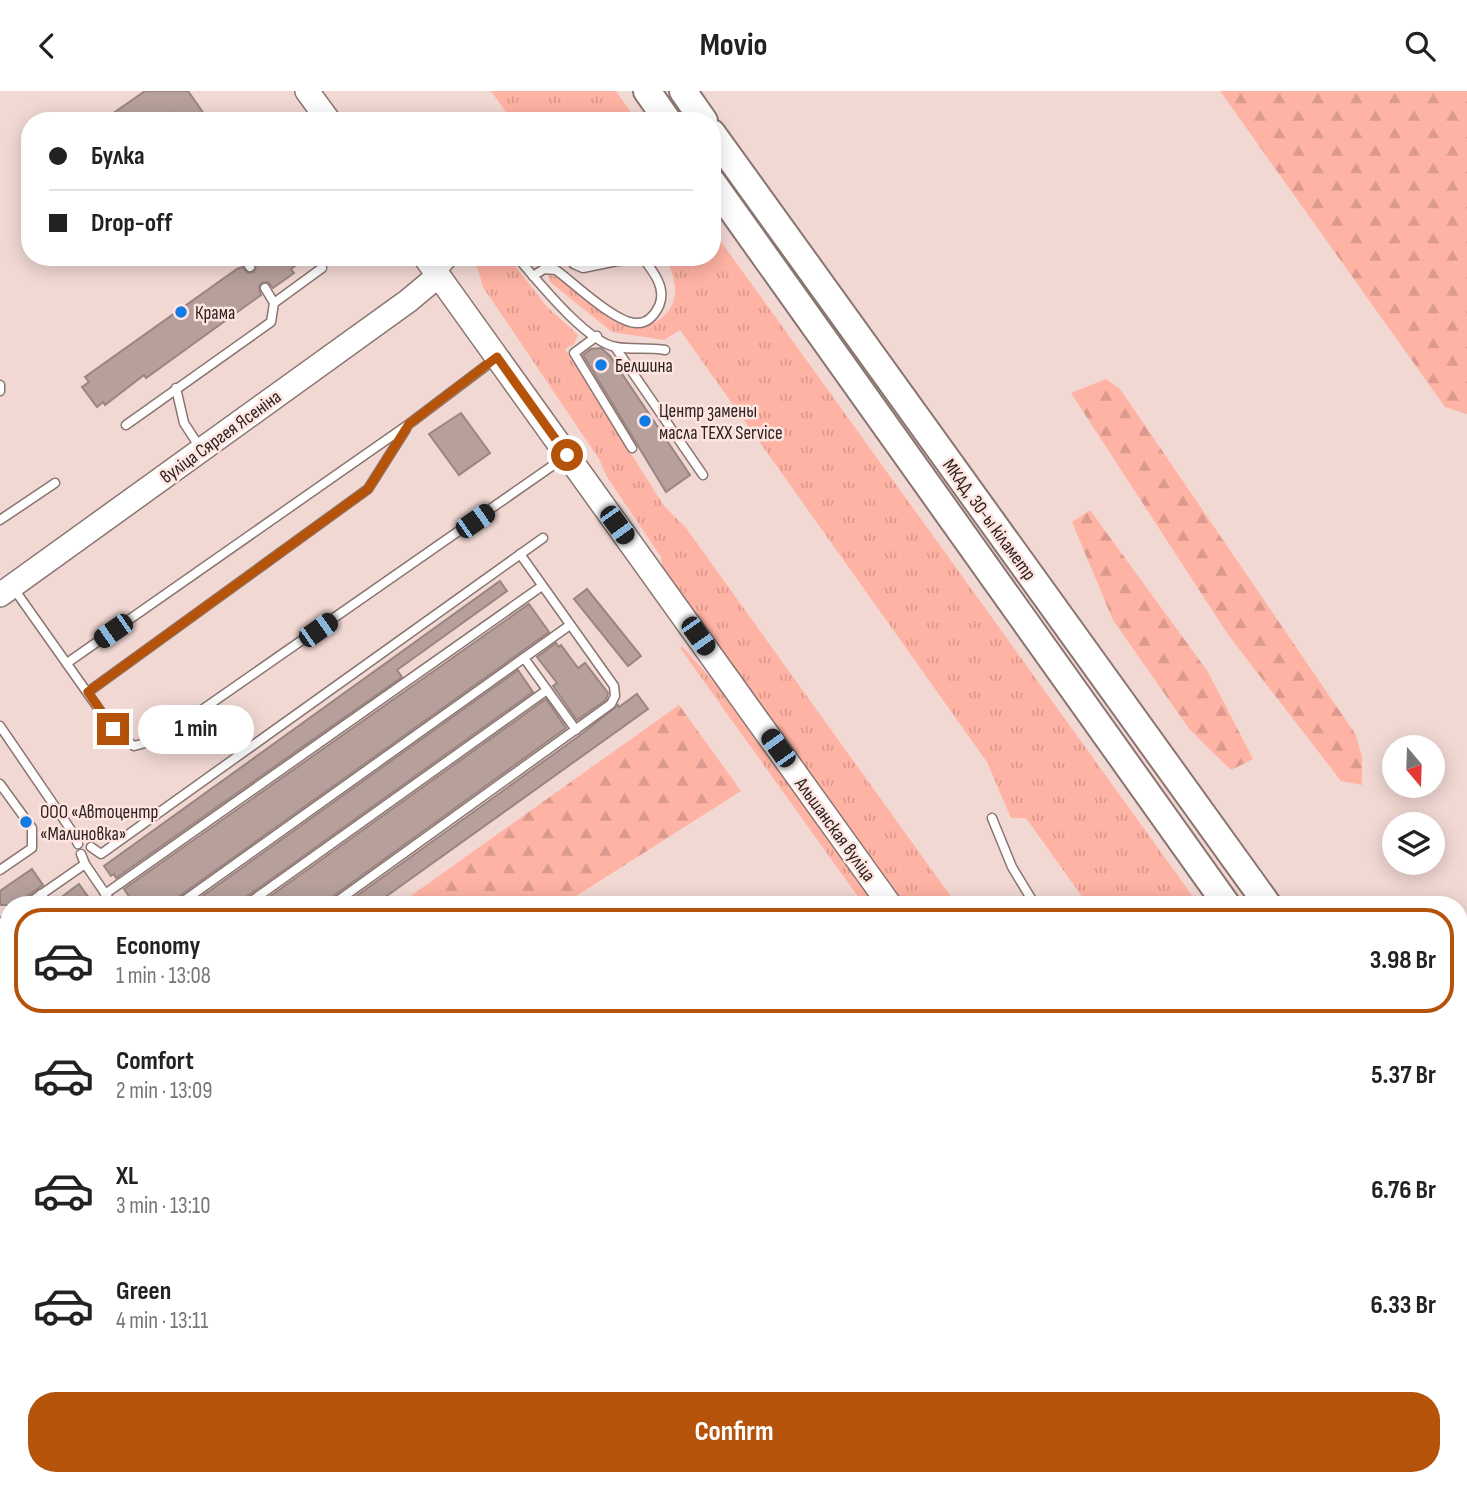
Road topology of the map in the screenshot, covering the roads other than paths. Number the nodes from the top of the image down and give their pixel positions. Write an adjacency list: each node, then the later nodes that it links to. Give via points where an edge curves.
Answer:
1 (307, 91): 4 (main road)
2 (647, 91): 5 (highway)
3 (683, 91): 6 (highway)
4 (322, 112)
5 (662, 112)
6 (698, 112)
7 (721, 145): 60 (highway, МКАД, 30-ы кіламетр)
8 (721, 195): 59 (highway, МКАД, 30-ы кіламетр)
9 (431, 266): 14 (main road, Альшанская вуліца)
10 (447, 266): 14 (lane)
11 (525, 266): 15 (lane)
12 (649, 266): 15 (lane, via 661,288 661,300 649,319 638,323 617,317 556,270 544,269)
13 (322, 268): 17 (lane)
14 (438, 276): 21 (main road, Альшанская вуліца); 28 (main road, вуліца Сяргея Ясеніна)
15 (533, 276): 18 (lane, via 550,297)
16 (265, 288): 17 (lane)
17 (274, 303): 23 (lane, via 271,322)
18 (597, 336): 19 (lane); 27 (lane, via 575,353)
19 (615, 347): 20 (lane); 30 (lane)
20 (665, 349)
21 (497, 357): 25 (lane); 29 (main road, Альшанская вуліца)
22 (0, 385): 24 (lane)
23 (176, 388): 26 (lane); 28 (lane, via 184,423)
24 (0, 391)
25 (409, 424): 39 (lane); 41 (lane, via 368,489)
26 (126, 425)
27 (632, 448)
28 (202, 450): 36 (main road, вуліца Сяргея Ясеніна)
29 (567, 455): 41 (lane, via 160,739 134,746 113,729); 57 (main road, Альшанская вуліца)
30 (703, 475)
31 (55, 482): 32 (lane)
32 (0, 520)
33 (543, 538): 34 (lane)
34 (520, 554): 35 (lane); 47 (lane, via 101,854)
35 (542, 586): 37 (lane); 52 (lane)
36 (6, 591): 39 (lane)
37 (570, 625): 38 (lane); 43 (lane, via 614,686 615,696)
38 (524, 657): 40 (lane); 54 (lane)
39 (67, 663): 41 (lane)
40 (547, 690): 43 (lane); 55 (lane)
41 (88, 692)
42 (0, 726): 46 (lane)
43 (576, 730): 56 (lane)
44 (0, 784): 50 (lane, via 33,836 32,848)
45 (992, 818): 58 (lane)
46 (80, 842)
47 (91, 847)
48 (81, 854): 49 (lane)
49 (85, 864): 51 (lane); 52 (lane)
50 (0, 870)
51 (41, 894): 53 (lane)
52 (105, 894)
53 (38, 896)
54 (191, 896)
55 (259, 896)
56 (345, 896)
57 (884, 896)
58 (1030, 896)
59 (1221, 896)
60 (1262, 896)

